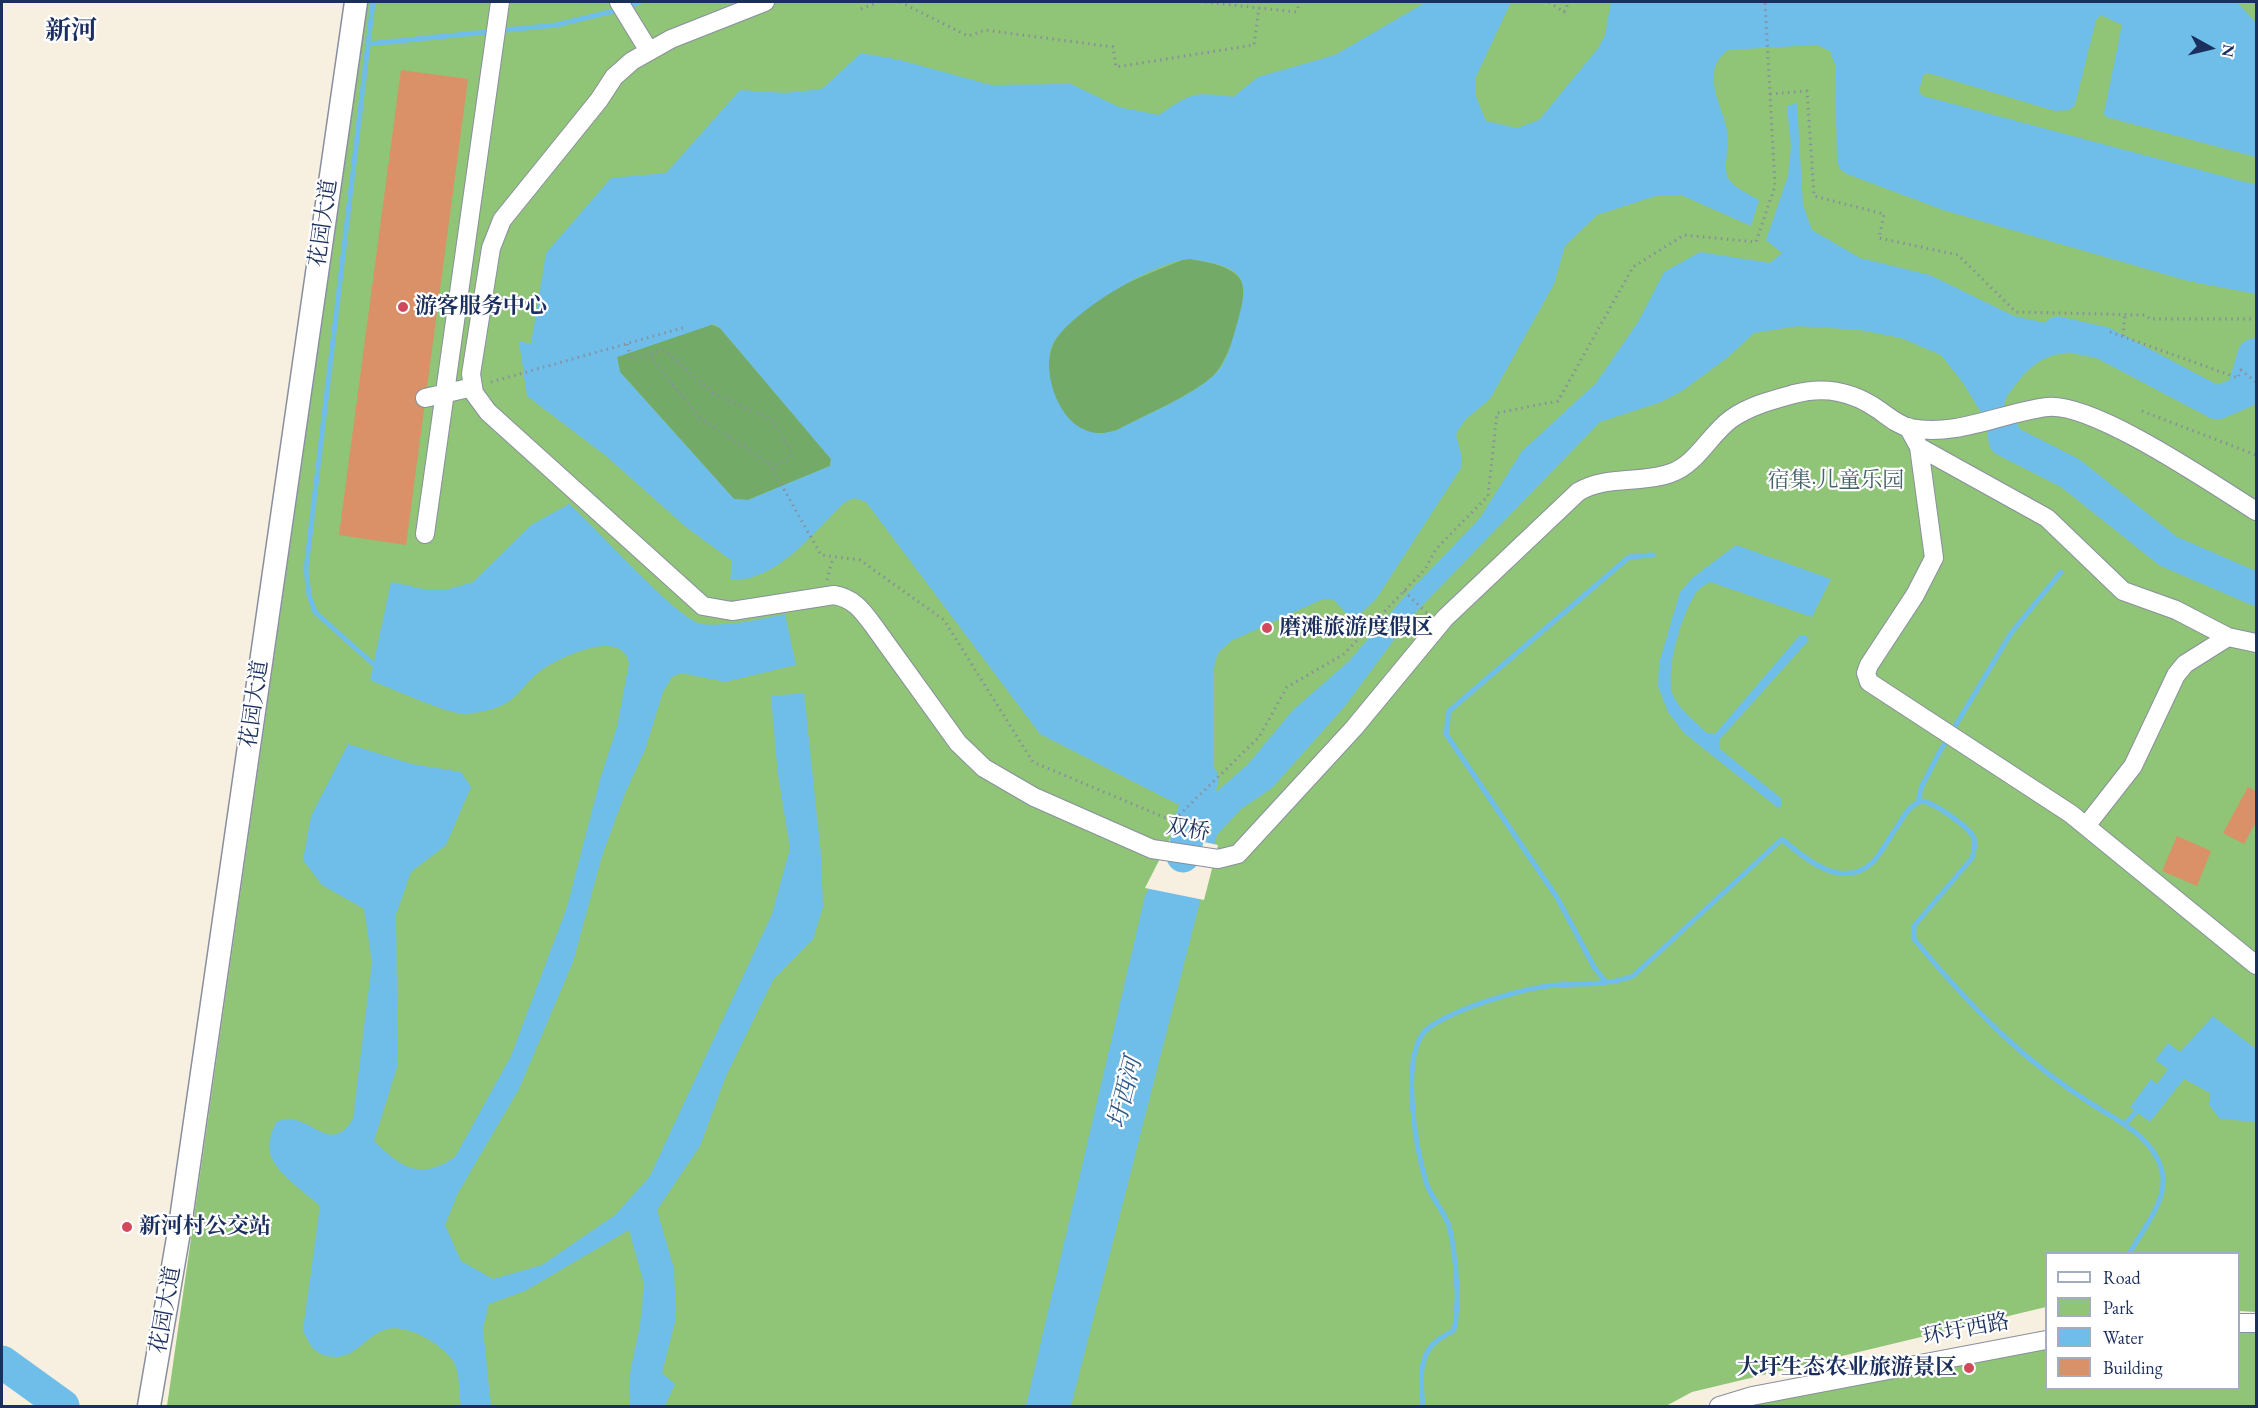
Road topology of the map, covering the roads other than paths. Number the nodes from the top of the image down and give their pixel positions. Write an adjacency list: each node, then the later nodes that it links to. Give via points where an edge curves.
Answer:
1 (340, 2): 22 (main road, 花园大道, via 170,1228)
2 (356, 2): 23 (main road, 花园大道, via 180,1226)
3 (619, 2): 6 (street)
4 (765, 2): 6 (street)
5 (499, 10): 8 (street)
6 (649, 51): 7 (street, via 614,77 495,232 472,365)
7 (473, 387): 8 (street); 10 (street, 双桥, via 488,412 703,606 732,611 834,595 849,599 860,607 958,743 984,768 1034,797 1152,849 1218,859 1238,854 1354,728 1439,625 1578,492 1594,484 1670,474 1746,410 1812,390 1856,396)
8 (444, 394): 9 (street); 13 (street)
9 (425, 398)
10 (1908, 427): 11 (street); 12 (street, via 1949,430 2057,408 2125,431)
11 (1919, 447): 14 (street, via 2047,518 2123,591 2176,610); 16 (street, via 1934,558 1915,595 1869,664 1867,678 1878,690)
12 (2256, 511)
13 (425, 534)
14 (2228, 637): 15 (street); 16 (street, via 2185,664 2176,675 2133,766)
15 (2256, 643)
16 (2086, 826): 17 (street)
17 (2256, 965)
18 (2240, 1323): 19 (street)
19 (2256, 1323)
20 (2045, 1340): 21 (street, 环圩西路)
21 (1750, 1401): 24 (street, 环圩西路)
22 (141, 1407)
23 (149, 1407)
24 (1719, 1407)

